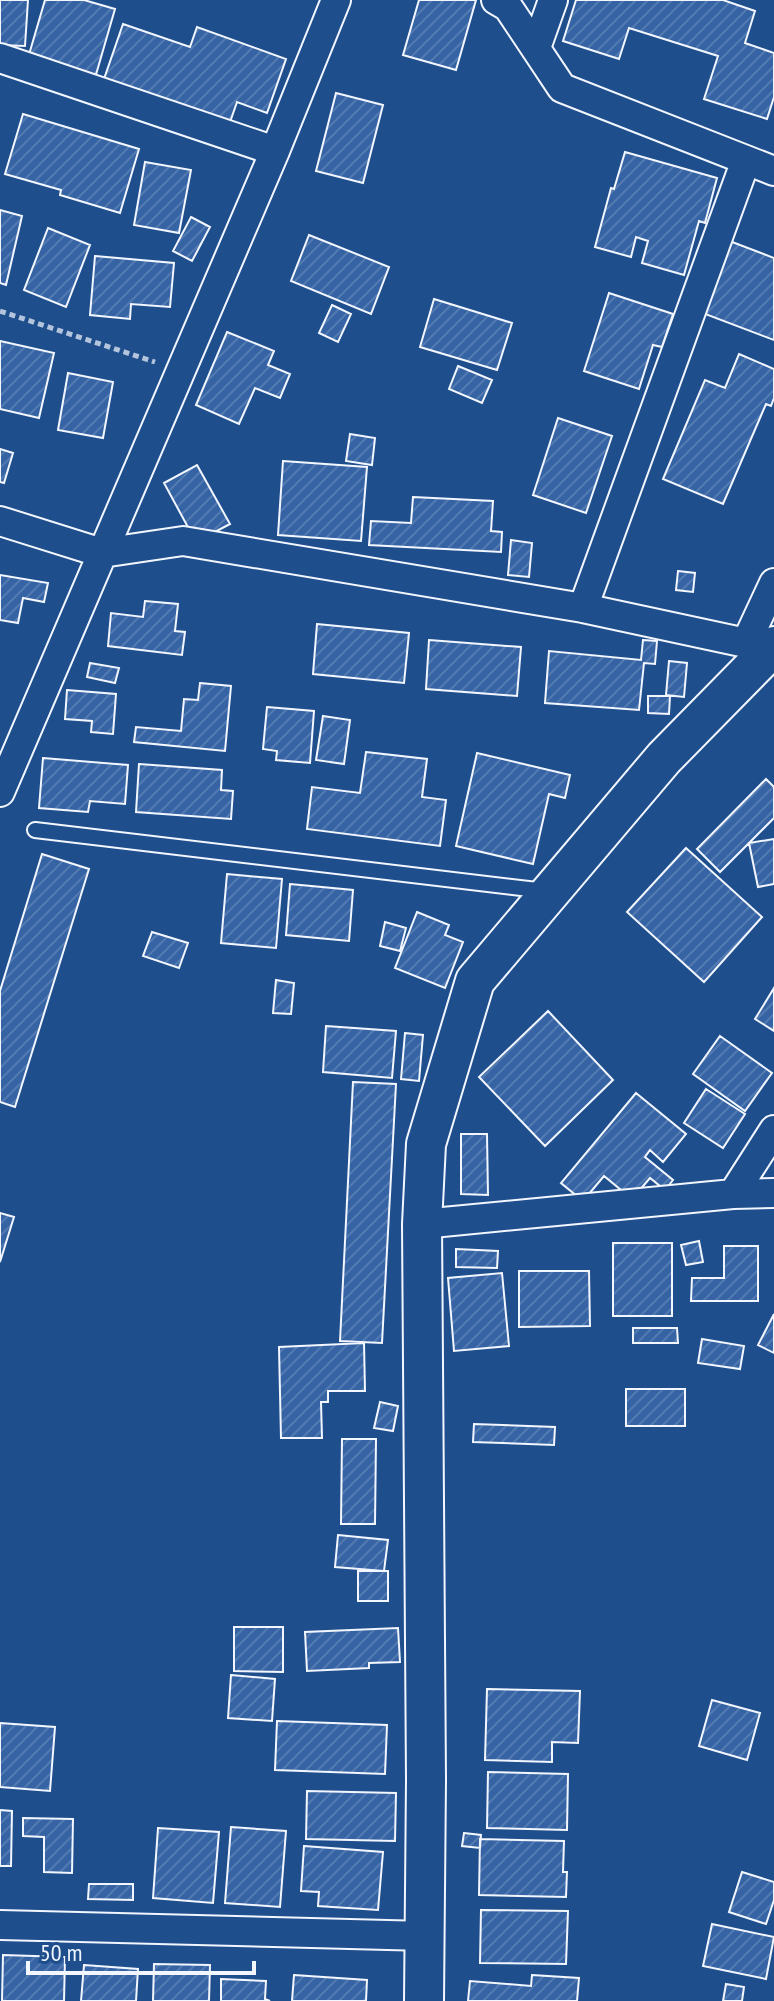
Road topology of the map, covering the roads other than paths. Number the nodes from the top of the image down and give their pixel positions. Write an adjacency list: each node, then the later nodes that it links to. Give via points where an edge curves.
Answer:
1 (336, 0): 6 (street)
2 (496, 0): 4 (street, via 508,7)
3 (553, 0): 4 (street)
4 (536, 48): 7 (street, via 562,88)
5 (0, 58): 6 (street)
6 (275, 151): 10 (street)
7 (746, 160): 8 (street); 12 (street)
8 (774, 171)
9 (0, 521): 10 (street)
10 (102, 553): 12 (street, via 183,541); 14 (street)
11 (774, 583): 13 (street)
12 (583, 608): 13 (street)
13 (764, 645): 16 (street)
14 (1, 787)
15 (35, 830): 16 (lane)
16 (550, 891): 20 (street, via 475,981 426,1144)
17 (774, 1130): 19 (street)
18 (774, 1193): 19 (street)
19 (733, 1194): 20 (street)
20 (422, 1224): 22 (street)
21 (0, 1925): 22 (street)
22 (426, 1936): 23 (street)
23 (424, 2001)

